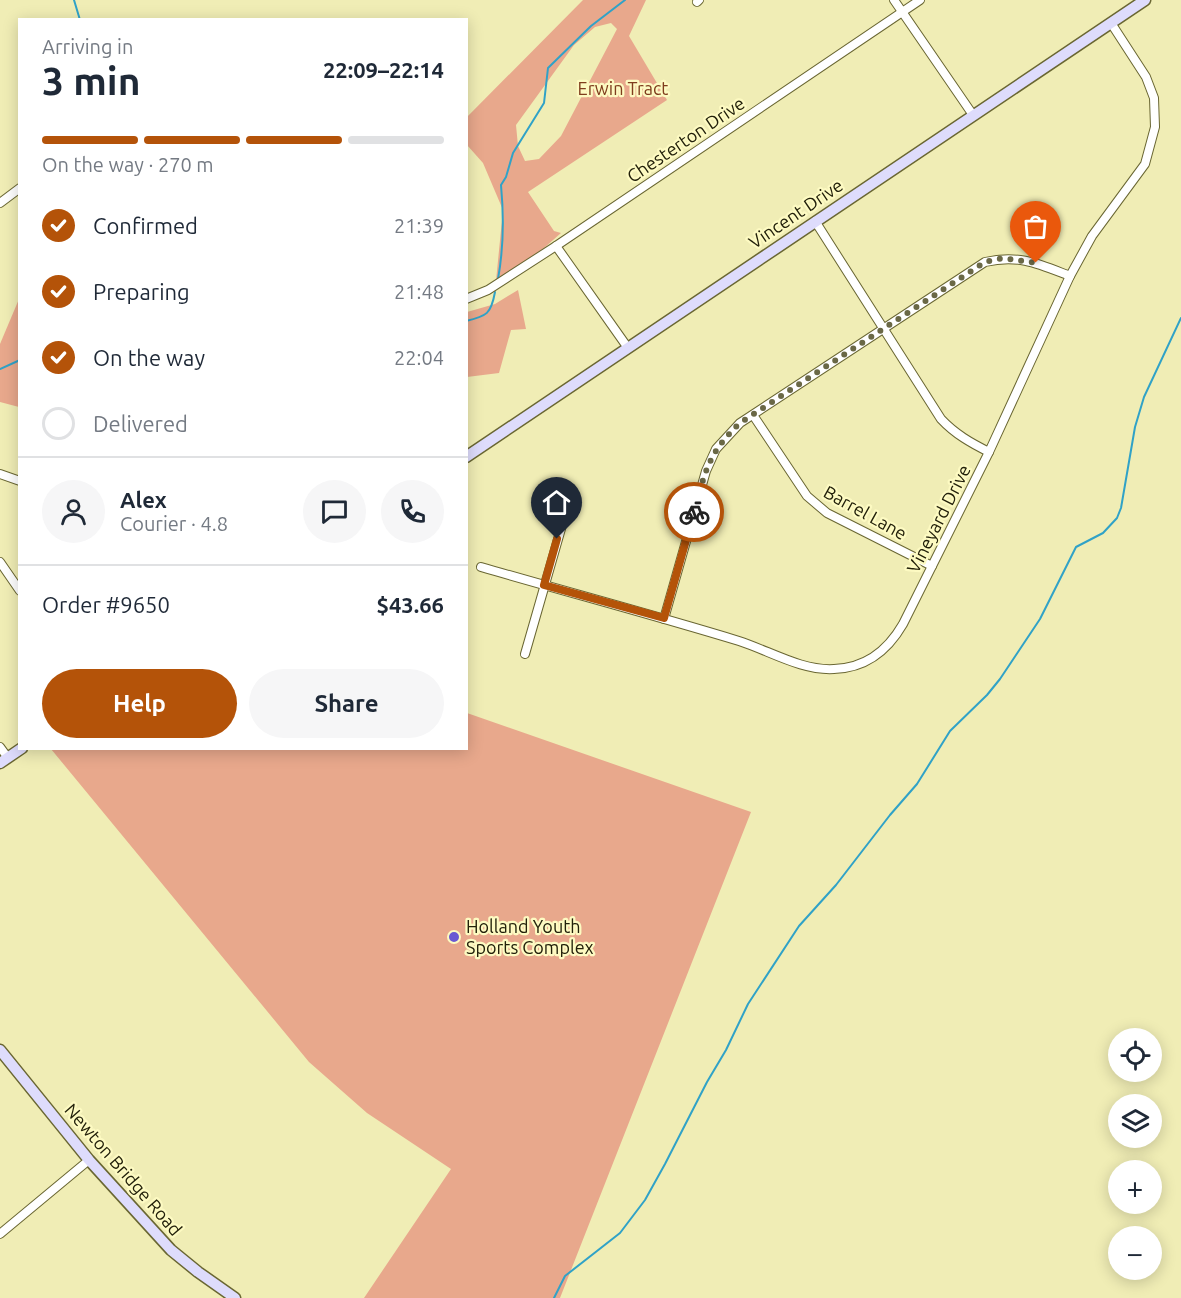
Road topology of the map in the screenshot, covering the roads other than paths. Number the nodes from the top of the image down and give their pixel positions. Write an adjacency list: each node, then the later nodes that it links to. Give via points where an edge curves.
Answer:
1 (894, 0): 4 (street)
2 (920, 0): 4 (street, Chesterton Drive)
3 (1145, 0): 5 (street, Vincent Drive)
4 (902, 12): 6 (street); 10 (street, Chesterton Drive)
5 (1111, 23): 6 (street, Vincent Drive); 11 (street, Vineyard Drive, via 1150,85 1155,127 1145,164 1092,236)
6 (973, 115): 9 (street, Vincent Drive)
7 (18, 190): 8 (street)
8 (0, 203)
9 (815, 221): 13 (street); 14 (street, Vincent Drive)
10 (556, 246): 12 (street, Chesterton Drive, via 488,290); 14 (street)
11 (1070, 276): 13 (street, via 1022,260 1003,258 985,262); 16 (street, Vineyard Drive)
12 (468, 298)
13 (883, 329): 15 (street); 16 (street, via 941,419 971,444)
14 (628, 348): 17 (street, Vincent Drive)
15 (753, 415): 22 (street, Barrel Lane, via 815,505); 26 (street, via 726,436 706,471)
16 (989, 452): 22 (street, Vineyard Drive)
17 (468, 456)
18 (0, 474): 19 (street)
19 (18, 480)
20 (571, 494): 24 (street)
21 (0, 562): 25 (street)
22 (932, 566): 26 (street, Vineyard Drive, via 892,642 876,656 847,668 807,667)
23 (482, 567): 24 (street, Vineyard Drive)
24 (544, 585): 26 (street, Vineyard Drive); 27 (street)
25 (18, 588)
26 (664, 618)
27 (525, 654)
28 (0, 747): 30 (street)
29 (19, 750): 30 (street)
30 (4, 760)
31 (0, 1050): 32 (street, Newton Bridge Road)
32 (89, 1160): 33 (street); 34 (street, Newton Bridge Road, via 171,1250)
33 (0, 1233)
34 (236, 1298)

